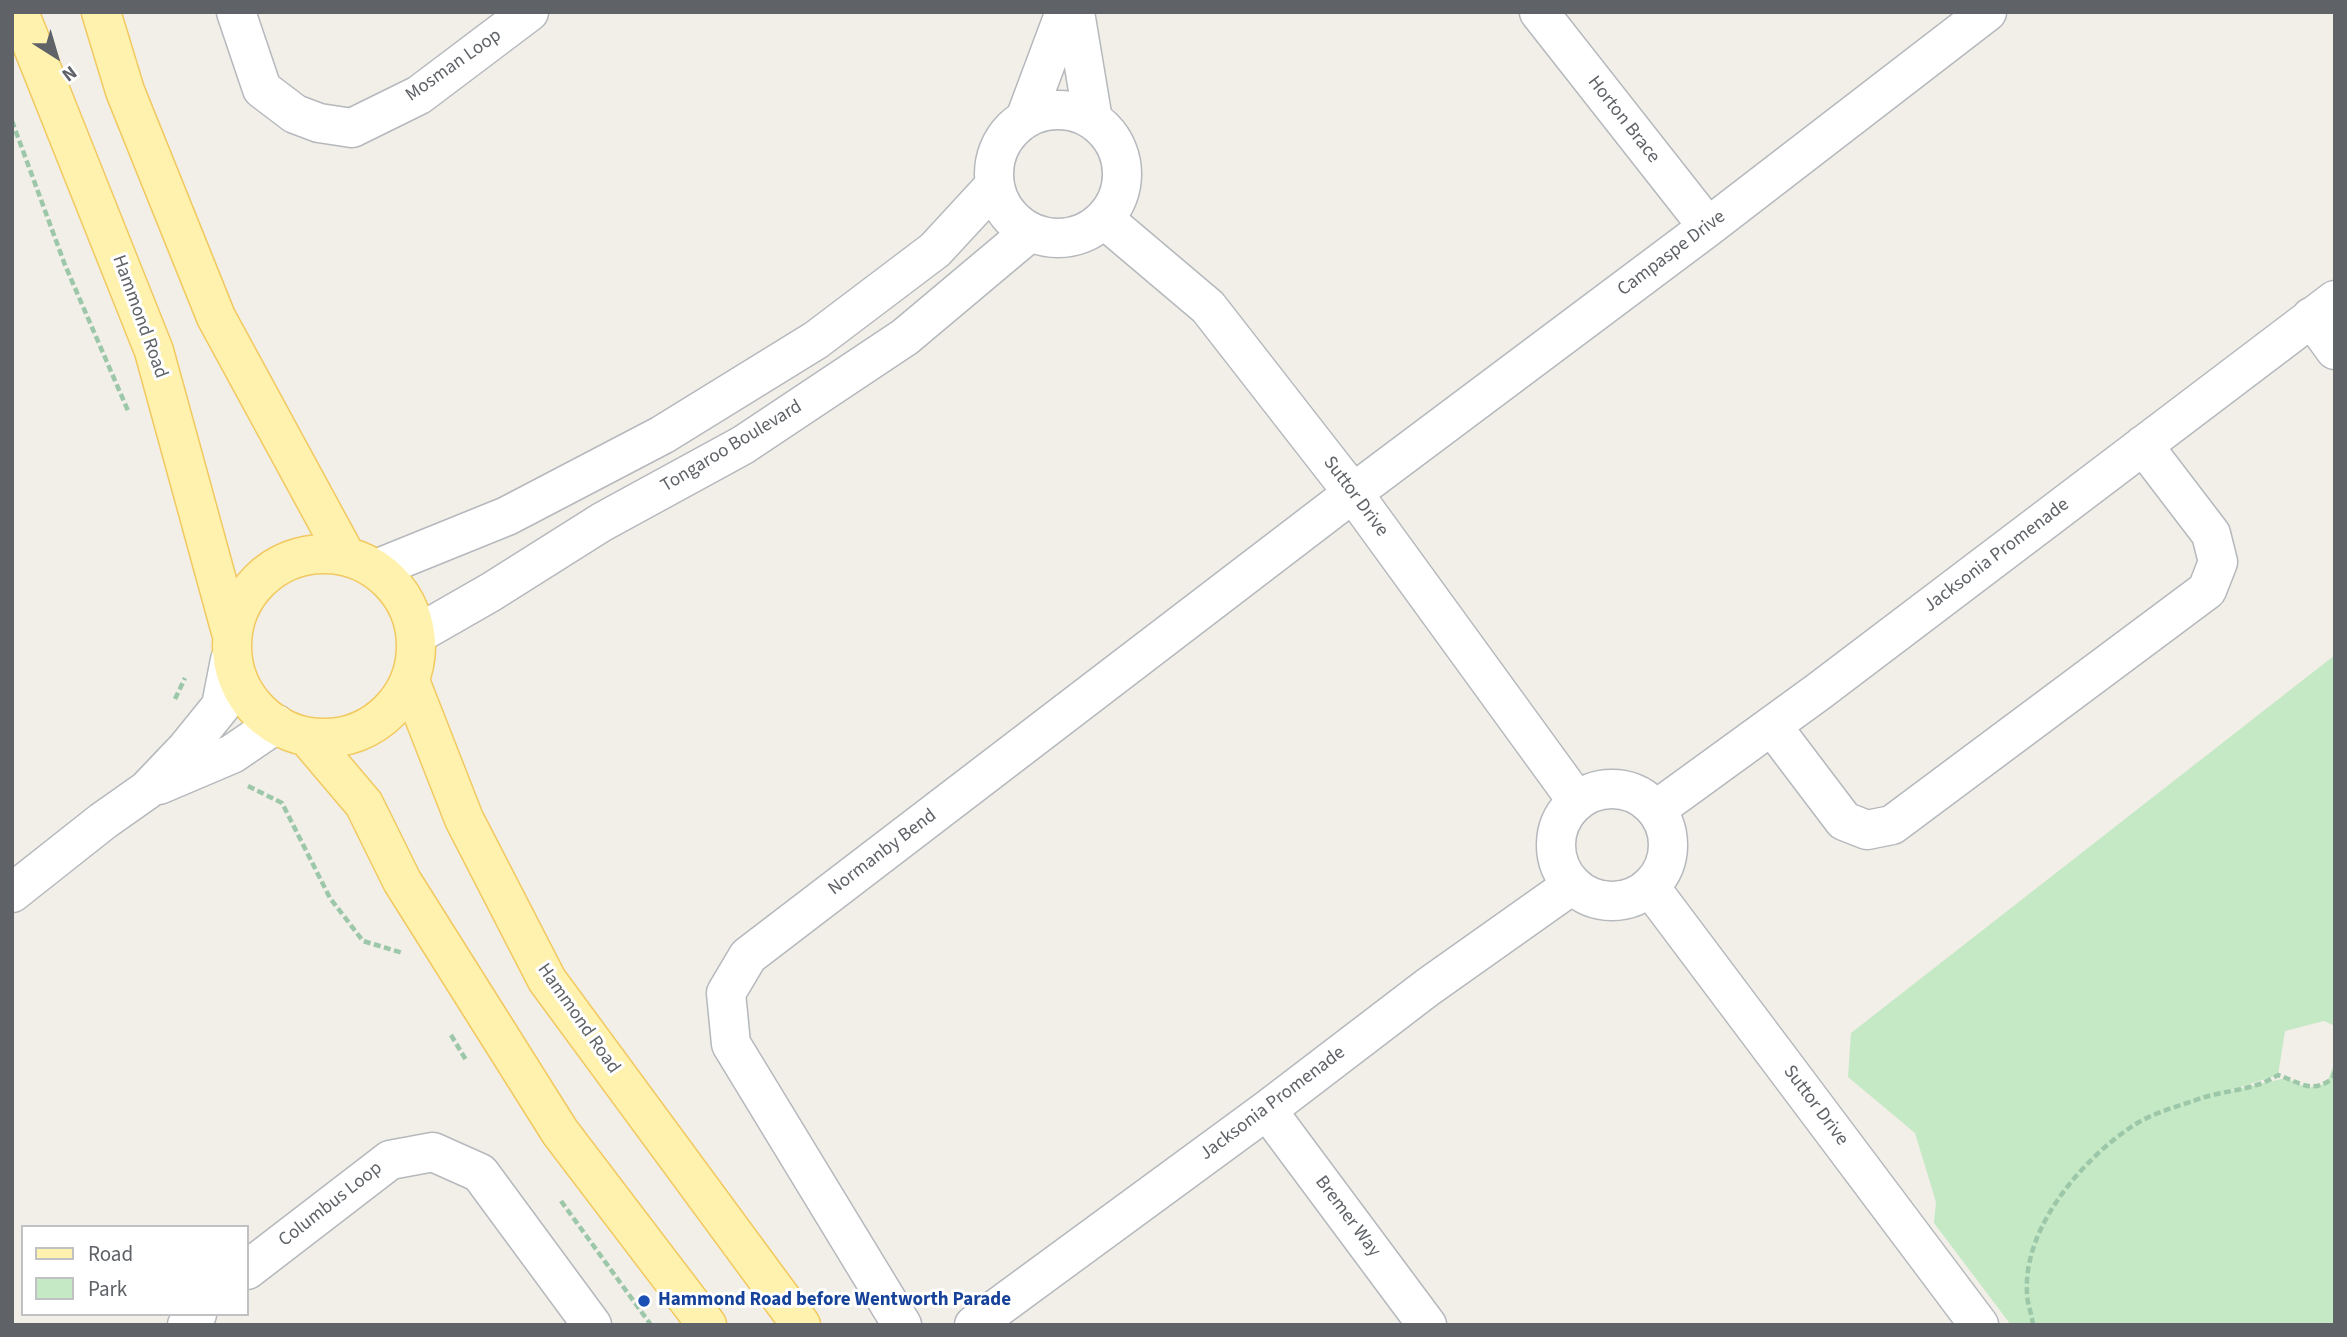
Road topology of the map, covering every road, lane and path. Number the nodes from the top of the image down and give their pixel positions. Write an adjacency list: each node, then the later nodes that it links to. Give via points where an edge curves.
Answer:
1 (19, 12): 23 (main road, Hammond Road, via 154,351)
2 (101, 12): 21 (main road, Hammond Road, via 125,91 216,317)
3 (236, 12): 4 (street, Mosman Loop, via 262,89 295,114 352,128 419,95)
4 (529, 12)
5 (1065, 12): 9 (street)
6 (1075, 12): 10 (street)
7 (1539, 12): 14 (street, Horton Brace)
8 (1987, 12): 14 (street, Campaspe Drive)
9 (1026, 118): 10 (street, via 1059,110); 12 (street, via 1000,147 994,166)
10 (1093, 120): 13 (street, via 1117,148 1122,167 1115,204)
11 (12, 121): 18 (path, via 65,265)
12 (995, 186): 15 (street, via 1001,205); 21 (street, via 935,250 816,340 662,435 507,516)
13 (1104, 219): 15 (street, via 1069,237); 20 (street, Suttor Drive, via 1208,307)
14 (1708, 227): 20 (street, Campaspe Drive)
15 (1030, 232): 22 (street, Tongaroo Boulevard, via 905,337 743,445 602,522)
16 (2323, 308): 17 (street); 19 (street, Jacksonia Promenade)
17 (2335, 350)
18 (131, 418)
19 (2143, 445): 26 (street, Jacksonia Promenade); 26 (street, via 2211,534 2218,562 2207,590 1892,825 1867,830 1844,821)
20 (1353, 493): 29 (street, Suttor Drive); 45 (street, Normanby Bend, via 748,956 726,993 731,1044)
21 (361, 563): 22 (main road, Hammond Road, via 399,591); 23 (main road, via 301,556 271,569 247,592)
22 (416, 635): 25 (main road, Hammond Road)
23 (231, 646): 27 (main road, Hammond Road, via 251,701); 28 (street)
24 (187, 675): 28 (path, via 175,699)
25 (410, 681): 27 (main road, Hammond Road, via 379,722 346,737); 44 (main road, Hammond Road, via 464,819 547,980)
26 (1772, 726): 30 (street, Jacksonia Promenade)
27 (292, 731): 28 (street, via 232,754); 43 (main road, Hammond Road, via 363,804 402,881 560,1132)
28 (207, 748): 33 (street); 34 (path, via 225,775 282,803 330,898 363,941)
29 (1577, 801): 30 (street, via 1605,789 1622,789); 31 (street, via 1559,826 1556,840 1560,864)
30 (1657, 809): 32 (street, via 1665,822 1669,849 1664,867)
31 (1572, 885): 32 (street, via 1605,902 1635,897); 38 (street, Jacksonia Promenade)
32 (1650, 887): 48 (street, Suttor Drive)
33 (12, 893)
34 (408, 954)
35 (450, 1034): 36 (path)
36 (471, 1068)
37 (2335, 1069): 49 (path, via 2333,1078 2322,1086 2307,1088 2278,1075 2205,1097 2134,1125 2102,1149 2061,1193 2033,1246 2027,1294)
38 (1267, 1110): 46 (street, Jacksonia Promenade); 47 (street, Bremer Way)
39 (556, 1194): 42 (path)
40 (248, 1269): 41 (street, Columbus Loop, via 390,1160 433,1152 480,1174)
41 (593, 1325)
42 (651, 1325)
43 (707, 1325)
44 (801, 1325)
45 (902, 1325)
46 (974, 1325)
47 (1427, 1325)
48 (1979, 1325)
49 (2033, 1325)

